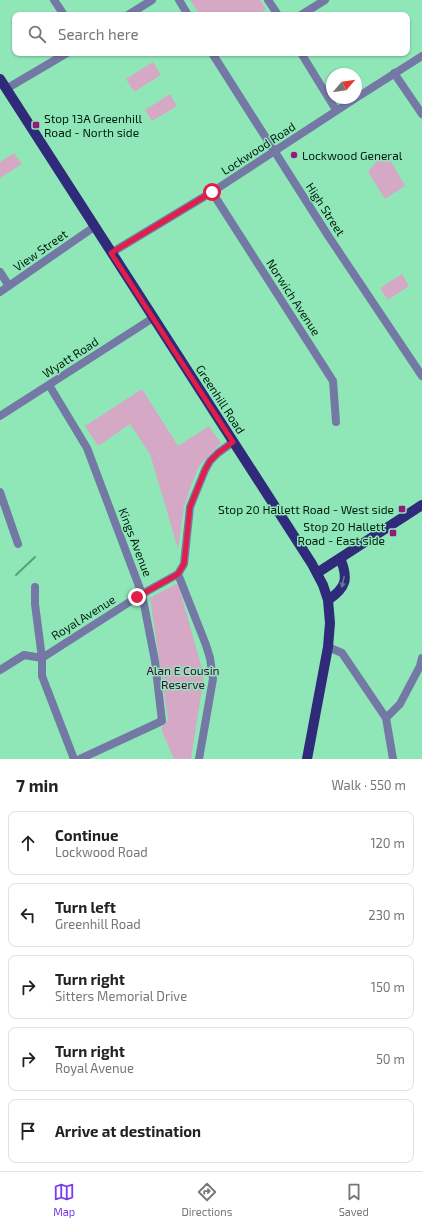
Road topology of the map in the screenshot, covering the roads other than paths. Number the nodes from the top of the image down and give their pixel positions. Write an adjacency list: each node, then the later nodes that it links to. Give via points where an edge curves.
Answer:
1 (54, 0): 6 (street)
2 (152, 0): 7 (street)
3 (179, 0): 8 (street)
4 (268, 0): 9 (street)
5 (325, 0): 10 (street)
6 (62, 12)
7 (133, 12)
8 (186, 12)
9 (276, 12)
10 (306, 12)
11 (62, 56): 17 (street)
12 (214, 56): 22 (street, High Street)
13 (303, 56): 20 (street)
14 (422, 56): 15 (street, Lockwood Road)
15 (394, 73): 18 (street, Lockwood Road); 21 (street)
16 (0, 79): 17 (main road, Greenhill Road)
17 (6, 89): 24 (main road, Greenhill Road)
18 (362, 94)
19 (346, 104): 20 (street, Lockwood Road)
20 (336, 110): 22 (street, Lockwood Road)
21 (422, 114)
22 (274, 152): 23 (street, Lockwood Road); 30 (street, High Street)
23 (212, 192): 25 (street, Lockwood Road); 33 (street, Norwich Avenue, via 333,381)
24 (94, 228): 25 (main road, Greenhill Road); 27 (street, View Street)
25 (111, 253): 29 (main road, Greenhill Road)
26 (0, 272): 27 (street)
27 (9, 286): 28 (street, View Street)
28 (0, 292)
29 (152, 318): 31 (street, Wyatt Road); 34 (main road, Greenhill Road)
30 (422, 376)
31 (49, 384): 32 (street, Wyatt Road); 42 (street, Kings Avenue, via 87,448)
32 (0, 416)
33 (336, 422)
34 (233, 442): 39 (main road, Greenhill Road); 40 (street, via 218,453 205,470 190,507 184,564)
35 (0, 492): 37 (street)
36 (422, 505): 38 (main road)
37 (18, 544)
38 (340, 558): 39 (main road); 43 (main road, one-way to 43, via 344,583 341,590)
39 (317, 573): 43 (main road, Greenhill Road)
40 (178, 574): 42 (street, Royal Avenue); 51 (street, via 206,645 213,679)
41 (35, 587): 45 (street)
42 (142, 594): 45 (street, Royal Avenue); 50 (street, Kings Avenue, via 155,661 162,721)
43 (328, 600): 44 (main road, Greenhill Road)
44 (328, 647): 48 (street, via 342,653); 52 (main road, Greenhill Road)
45 (42, 658): 47 (street, via 24,655); 49 (street, via 42,676)
46 (422, 658): 48 (street, via 400,704)
47 (0, 670)
48 (386, 718): 53 (street)
49 (74, 759)
50 (80, 759)
51 (200, 759)
52 (307, 759)
53 (393, 759)

